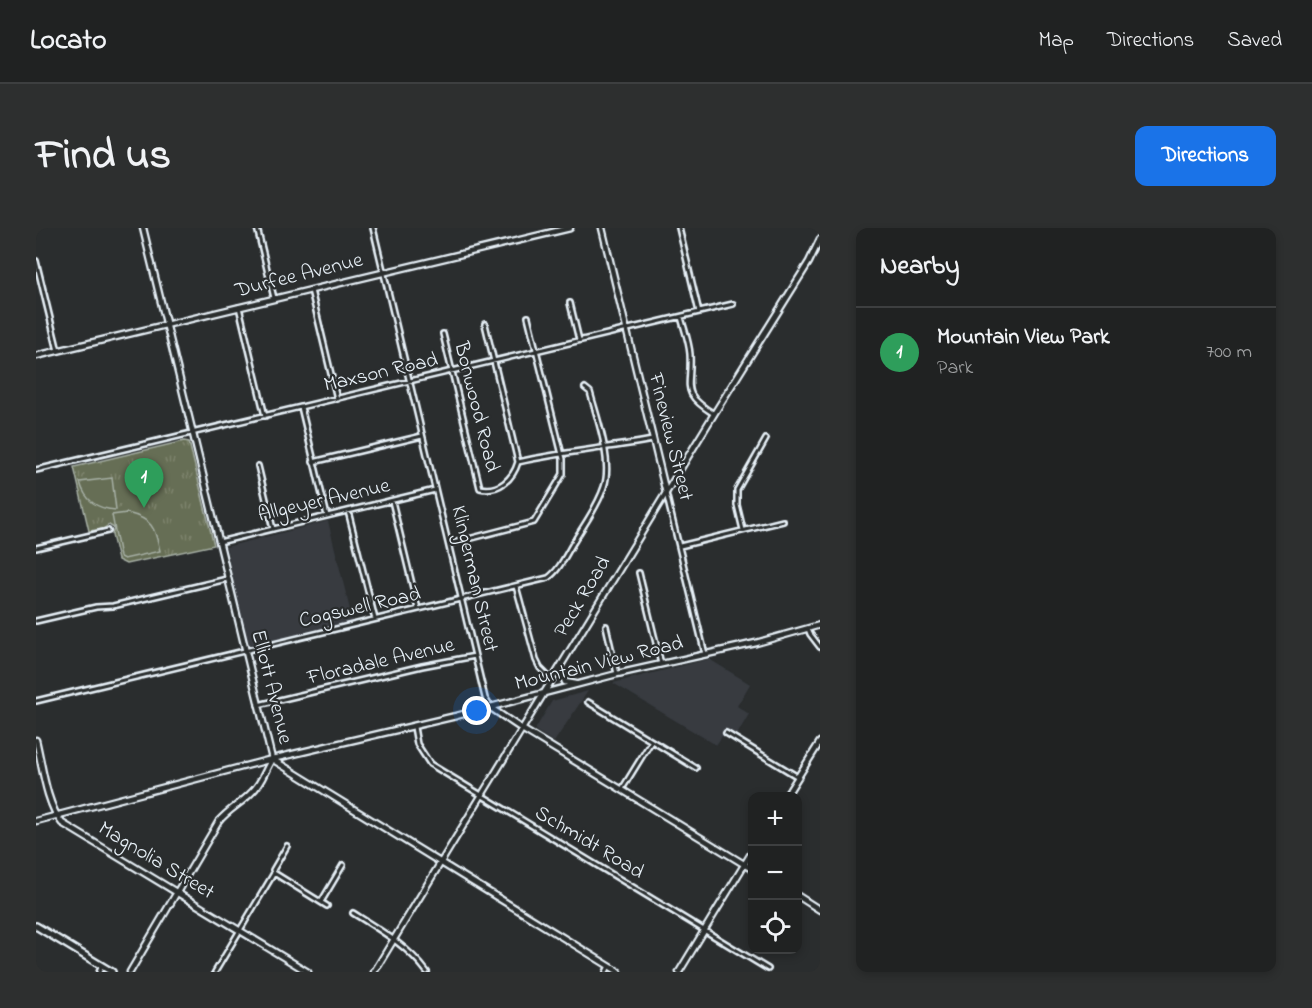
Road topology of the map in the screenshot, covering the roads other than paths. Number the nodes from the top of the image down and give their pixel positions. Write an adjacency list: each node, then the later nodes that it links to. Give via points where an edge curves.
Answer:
1 (143, 228): 20 (street, Elliott Avenue)
2 (257, 228): 13 (street)
3 (372, 228): 11 (street, Klingerman Street)
4 (570, 228): 11 (street, Durfee Avenue)
5 (602, 228): 22 (street, Fineview Street)
6 (679, 228): 17 (street)
7 (820, 239): 9 (street, Peck Road)
8 (820, 250): 9 (street)
9 (813, 255): 34 (street, Peck Road)
10 (36, 261): 25 (street)
11 (383, 273): 12 (street, Durfee Avenue); 30 (street, Klingerman Street)
12 (310, 290): 13 (street, Durfee Avenue); 32 (street)
13 (274, 298): 16 (street, Durfee Avenue)
14 (570, 303): 24 (street)
15 (732, 304): 17 (street, Maxson Road)
16 (239, 308): 20 (street, Durfee Avenue); 35 (street)
17 (699, 312): 19 (street, Maxson Road)
18 (528, 317): 26 (street)
19 (681, 317): 22 (street, Maxson Road); 34 (street, via 689,347 689,387 697,402)
20 (166, 324): 25 (street, Durfee Avenue); 36 (street, Elliott Avenue)
21 (485, 324): 28 (street)
22 (626, 328): 24 (street, Maxson Road); 39 (street, Fineview Street)
23 (443, 334): 29 (street, Bonwood Road)
24 (579, 340): 26 (street, Maxson Road)
25 (58, 351): 27 (street, Durfee Avenue)
26 (536, 351): 28 (street, Maxson Road); 41 (street)
27 (36, 356)
28 (494, 362): 29 (street, Maxson Road); 43 (street)
29 (452, 372): 30 (street, Maxson Road); 43 (street, Bonwood Road, via 480,488 502,485)
30 (410, 381): 32 (street, Maxson Road); 37 (street, Klingerman Street)
31 (585, 388): 40 (street, Cogswell Road, via 590,392)
32 (337, 399): 33 (street, Maxson Road)
33 (301, 407): 35 (street, Maxson Road); 42 (street)
34 (714, 414): 47 (street, Peck Road)
35 (265, 416): 36 (street, Maxson Road)
36 (193, 433): 45 (street, Maxson Road); 55 (street, Elliott Avenue)
37 (422, 436): 42 (street); 46 (street, Klingerman Street)
38 (766, 439): 53 (street, via 736,494)
39 (653, 440): 40 (street); 47 (street, Fineview Street)
40 (604, 449): 41 (street); 61 (street, Cogswell Road, via 604,490 560,565 548,578)
41 (561, 452): 43 (street); 56 (street, via 563,474 534,522)
42 (313, 462): 50 (street)
43 (518, 462)
44 (258, 466): 52 (street)
45 (36, 471)
46 (435, 490): 48 (street, Allgeyer Avenue); 56 (street, Klingerman Street)
47 (666, 493): 57 (street, Fineview Street); 74 (street, Peck Road)
48 (392, 501): 49 (street, Allgeyer Avenue); 63 (street)
49 (348, 511): 50 (street, Allgeyer Avenue); 64 (street)
50 (327, 516): 52 (street, Allgeyer Avenue)
51 (783, 521): 53 (street)
52 (273, 529): 55 (street, Allgeyer Avenue)
53 (743, 530): 57 (street)
54 (108, 531): 58 (street)
55 (219, 542): 60 (street, Elliott Avenue)
56 (449, 544): 62 (street, Klingerman Street)
57 (680, 546): 71 (street, Fineview Street)
58 (36, 548)
59 (639, 573): 73 (street)
60 (227, 579): 65 (street); 70 (street, Elliott Avenue)
61 (516, 586): 62 (street, Cogswell Road); 76 (street, via 536,660)
62 (462, 600): 63 (street, Cogswell Road); 72 (street, Klingerman Street)
63 (418, 609): 64 (street, Cogswell Road)
64 (375, 620): 70 (street, Cogswell Road)
65 (36, 621)
66 (606, 626): 75 (street)
67 (820, 626): 68 (street, Mountain View Road)
68 (808, 628): 69 (street); 71 (street, Mountain View Road)
69 (820, 646)
70 (245, 651): 79 (street, Cogswell Road); 81 (street, Elliott Avenue)
71 (705, 654): 73 (street, Mountain View Road)
72 (475, 656): 81 (street, Floradale Avenue); 82 (street, Klingerman Street)
73 (661, 664): 75 (street, Mountain View Road)
74 (560, 668): 76 (street, Peck Road); 77 (street, via 565,682)
75 (617, 674): 77 (street, Mountain View Road)
76 (552, 680): 78 (street, Peck Road)
77 (582, 684): 78 (street, Mountain View Road)
78 (544, 694): 82 (street, Mountain View Road); 84 (street, Peck Road)
79 (36, 701)
80 (588, 702): 87 (street)
81 (258, 705): 89 (street, Elliott Avenue)
82 (491, 708): 83 (street, Mountain View Road); 84 (street)
83 (414, 727): 89 (street, Mountain View Road); 94 (street, Schmidt Road, via 417,744 430,764)
84 (522, 729): 92 (street); 94 (street, Peck Road)
85 (726, 733): 91 (street)
86 (36, 740): 95 (street)
87 (651, 742): 90 (street); 92 (street)
88 (820, 742): 91 (street)
89 (272, 759): 95 (street, Mountain View Road); 99 (street, Elliott Avenue); 104 (street, via 254,792 219,821)
90 (696, 768)
91 (798, 777): 93 (street)
92 (622, 789): 100 (street)
93 (789, 792)
94 (482, 795): 99 (street, Peck Road); 112 (street, Schmidt Road)
95 (57, 816): 96 (street, Mountain View Road); 104 (street, Magnolia Street, via 67,826)
96 (36, 821)
97 (287, 846): 103 (street)
98 (748, 860): 100 (street)
99 (441, 863): 113 (street, Peck Road); 114 (street, Elliott Avenue)
100 (745, 864): 102 (street); 112 (street)
101 (343, 865): 106 (street)
102 (748, 866)
103 (274, 873): 106 (street); 111 (street)
104 (177, 893): 111 (street, Magnolia Street); 119 (street)
105 (802, 899): 108 (street)
106 (321, 902): 107 (street)
107 (327, 906)
108 (820, 910)
109 (353, 914): 113 (street)
110 (36, 926): 115 (main road)
111 (239, 930): 117 (street, Magnolia Street, via 282,953); 120 (street)
112 (705, 931): 116 (street, Schmidt Road); 126 (street)
113 (394, 940): 122 (street, Peck Road); 123 (street, via 416,956)
114 (609, 966): 124 (street); 125 (street, Elliott Avenue)
115 (101, 969): 118 (main road)
116 (768, 969)
117 (300, 970): 121 (street, Magnolia Street)
118 (112, 972)
119 (130, 972)
120 (215, 972)
121 (308, 972)
122 (374, 972)
123 (427, 972)
124 (606, 972)
125 (619, 972)
126 (679, 972)

